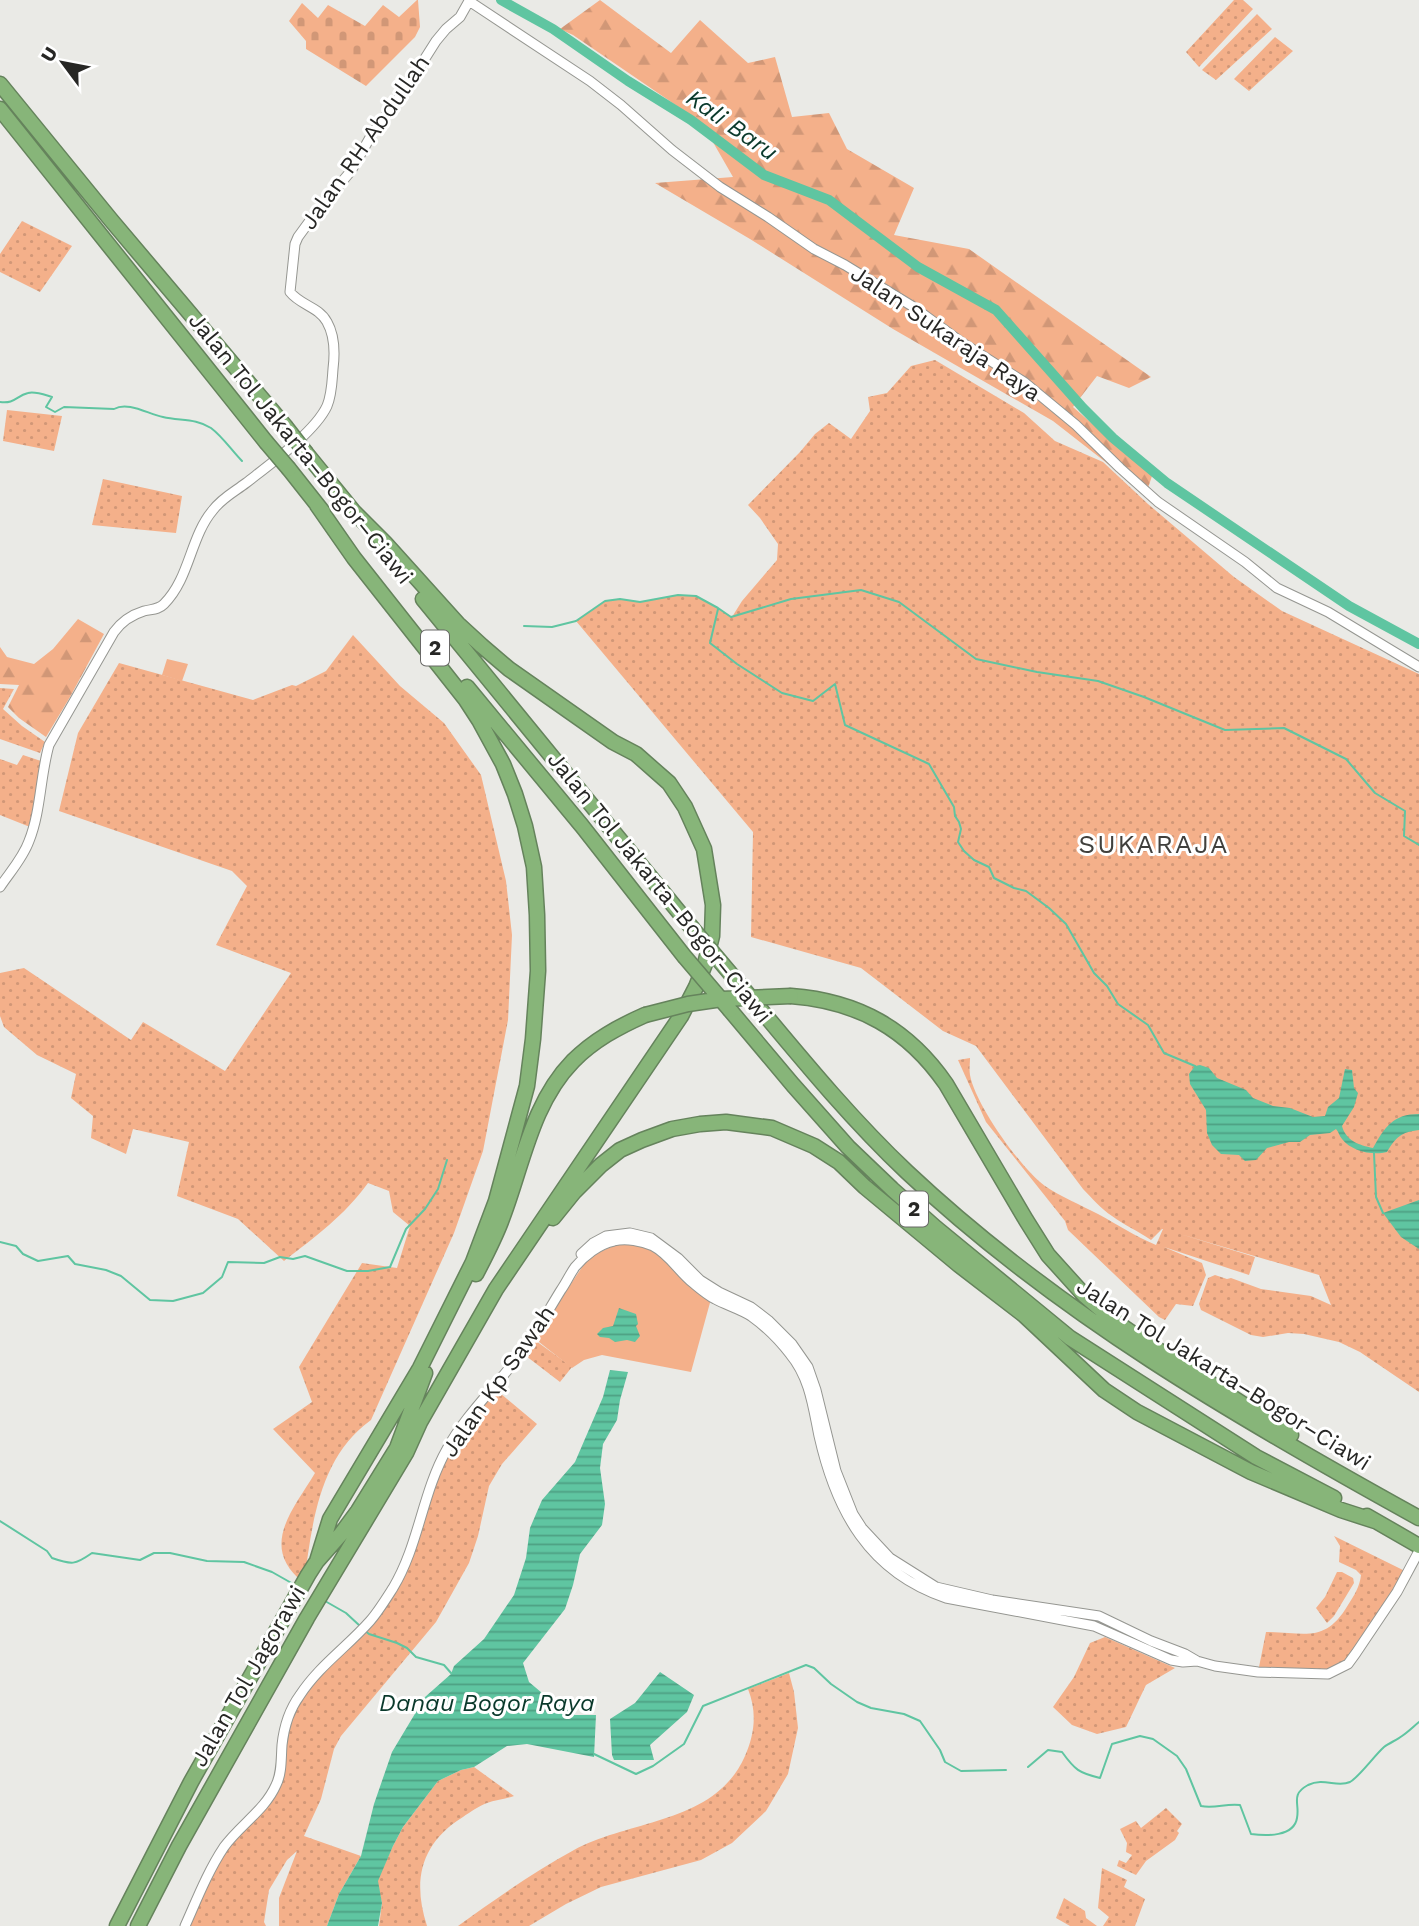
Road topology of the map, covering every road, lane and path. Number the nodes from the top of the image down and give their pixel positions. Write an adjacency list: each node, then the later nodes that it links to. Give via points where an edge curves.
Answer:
1 (469, 1): 6 (street, Jalan Sukaraja Raya, via 590,81 720,187 1024,382 1158,502 1278,589 1328,612); 7 (street, Jalan RH Abdullah, via 436,41 351,171 295,244 290,292 321,314 332,336 335,354 328,404 303,435 214,508 180,582 164,604 129,617 114,632 49,745 36,822 26,849)
2 (0, 83): 5 (highway, Jalan Tol Jakarta–Bogor–Ciawi / 2, bridge)
3 (0, 109): 4 (highway, Jalan Tol Jakarta–Bogor–Ciawi / 2, bridge)
4 (317, 505): 11 (highway, Jalan Tol Jakarta–Bogor–Ciawi / 2, bridge, via 684,956 831,1128 883,1181 1070,1338 1256,1457); 13 (highway, via 466,700 503,764 534,867 538,971 527,1086 491,1217 420,1368 330,1519)
5 (354, 512): 8 (highway, via 482,646 636,754 669,783 704,849 713,905 705,964 681,1016 496,1288); 9 (highway, Jalan Tol Jakarta–Bogor–Ciawi / 2, bridge, via 692,928 810,1069 906,1172 1008,1260 1081,1314)
6 (1419, 667)
7 (0, 887)
8 (406, 1453): 11 (highway, via 534,1246 589,1176 620,1150 642,1140 672,1129 726,1122 772,1128 839,1162 1024,1315 1104,1390 1137,1412 1251,1472); 15 (highway, Jalan Tol Jagorawi, via 307,1618)
9 (1372, 1493): 10 (highway, Jalan Tol Jakarta–Bogor–Ciawi / 2); 13 (highway, bridge, via 1328,1458 1138,1337 1085,1296 1048,1255 946,1084 914,1046 870,1015 816,998 722,999 645,1015 611,1031 572,1062 555,1084 533,1125 495,1238 439,1342 397,1448 358,1511)
10 (1419, 1518)
11 (1375, 1521): 12 (highway, Jalan Tol Jakarta–Bogor–Ciawi / 2)
12 (1419, 1549): 16 (street, Jalan Kp Sawah, via 1373,1630 1348,1664 1328,1674 1215,1666 1099,1616 948,1591 890,1558 853,1514 836,1471 808,1367 792,1344 751,1307 700,1280 651,1238 614,1234 599,1239 577,1258 524,1349 446,1450 402,1570 369,1622 308,1682 294,1704 286,1723 277,1784 224,1847)
13 (317, 1561): 14 (highway, Jalan Tol Jagorawi, via 191,1782)
14 (117, 1926)
15 (138, 1926)
16 (185, 1926)

